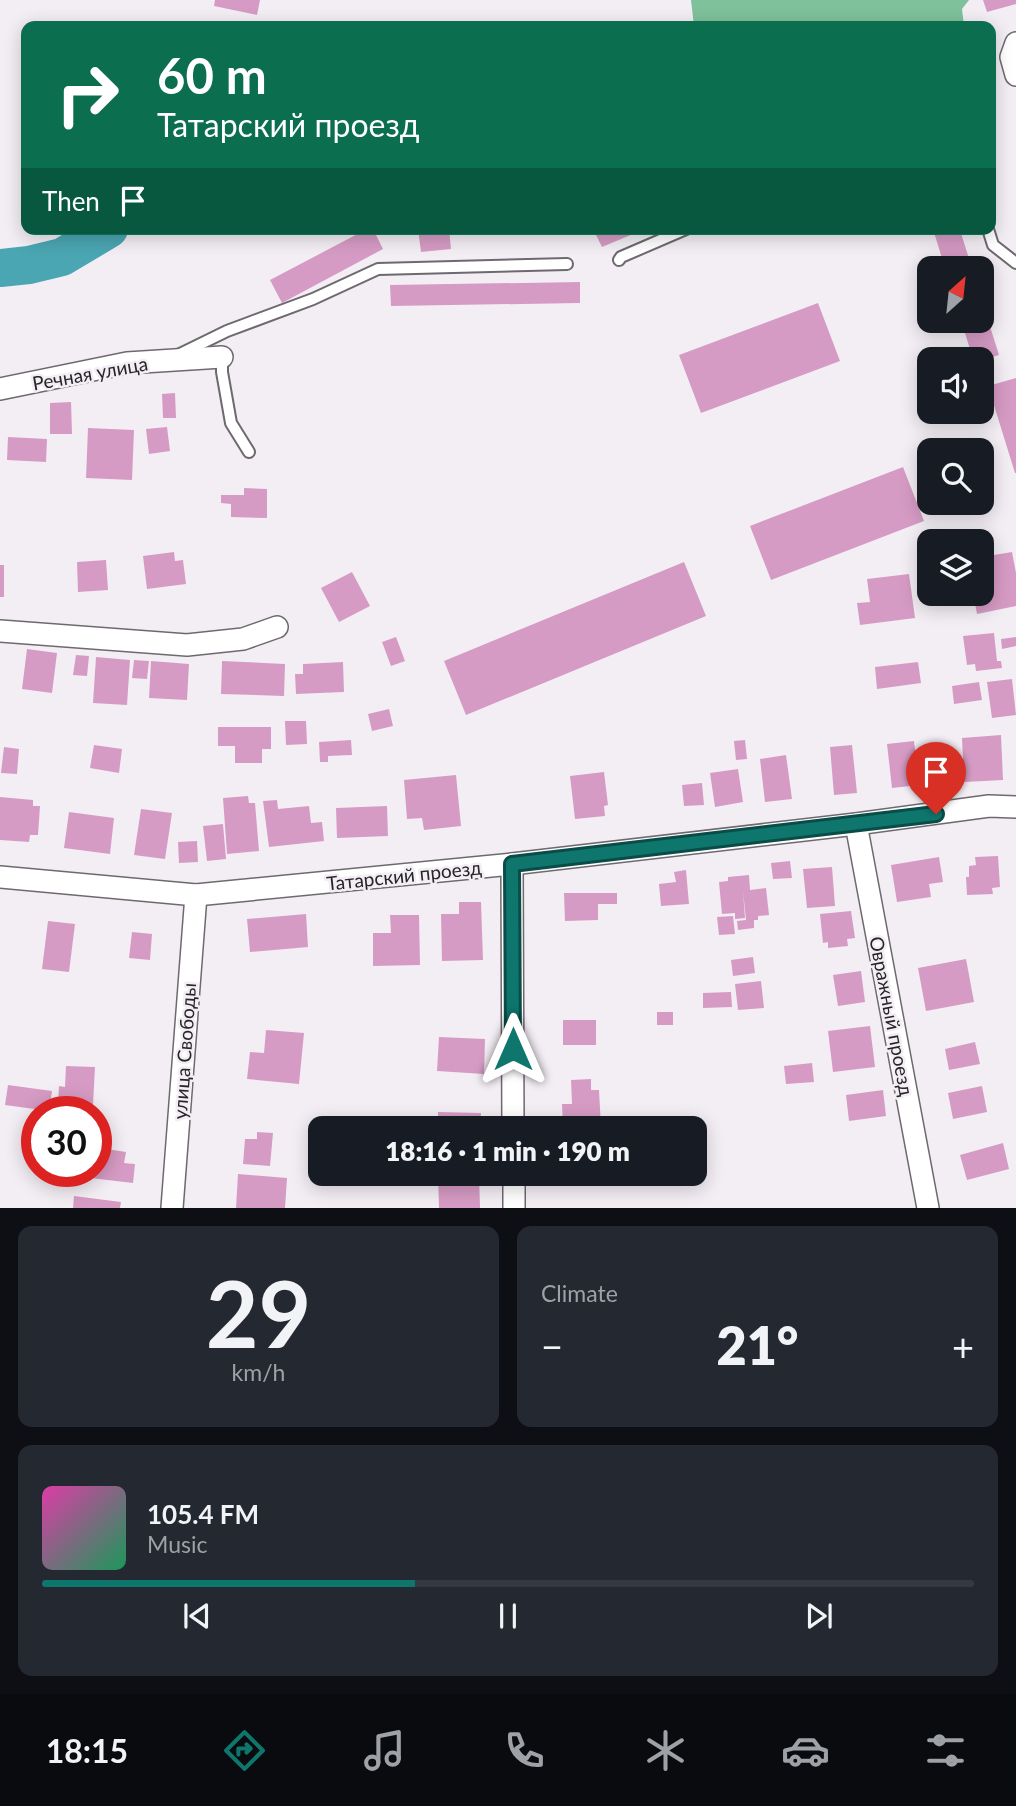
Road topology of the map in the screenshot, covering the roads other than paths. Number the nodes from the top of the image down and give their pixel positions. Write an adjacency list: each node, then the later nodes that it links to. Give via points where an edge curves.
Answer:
1 (1016, 43): 2 (street, via 1011,57)
2 (1016, 75)
3 (672, 235): 5 (lane)
4 (990, 235): 6 (lane, via 993,245)
5 (619, 260)
6 (1016, 263)
7 (567, 264): 9 (lane, via 378,269)
8 (222, 358): 9 (street, Речная улица); 11 (lane, via 231,423)
9 (164, 361): 10 (street, Речная улица, via 127,363)
10 (0, 389)
11 (249, 452)
12 (277, 628): 13 (street, via 243,639 187,645)
13 (0, 631)
14 (1016, 807): 15 (street, Татарский проезд, via 989,806)
15 (856, 824): 16 (street, Татарский проезд); 23 (street, Овражный проезд)
16 (512, 864): 18 (street, Татарский проезд); 19 (street)
17 (0, 877): 18 (street, Татарский проезд)
18 (196, 895): 21 (street, улица Свободы)
19 (513, 1116)
20 (514, 1186): 22 (street)
21 (172, 1208)
22 (514, 1208)
23 (928, 1208)

